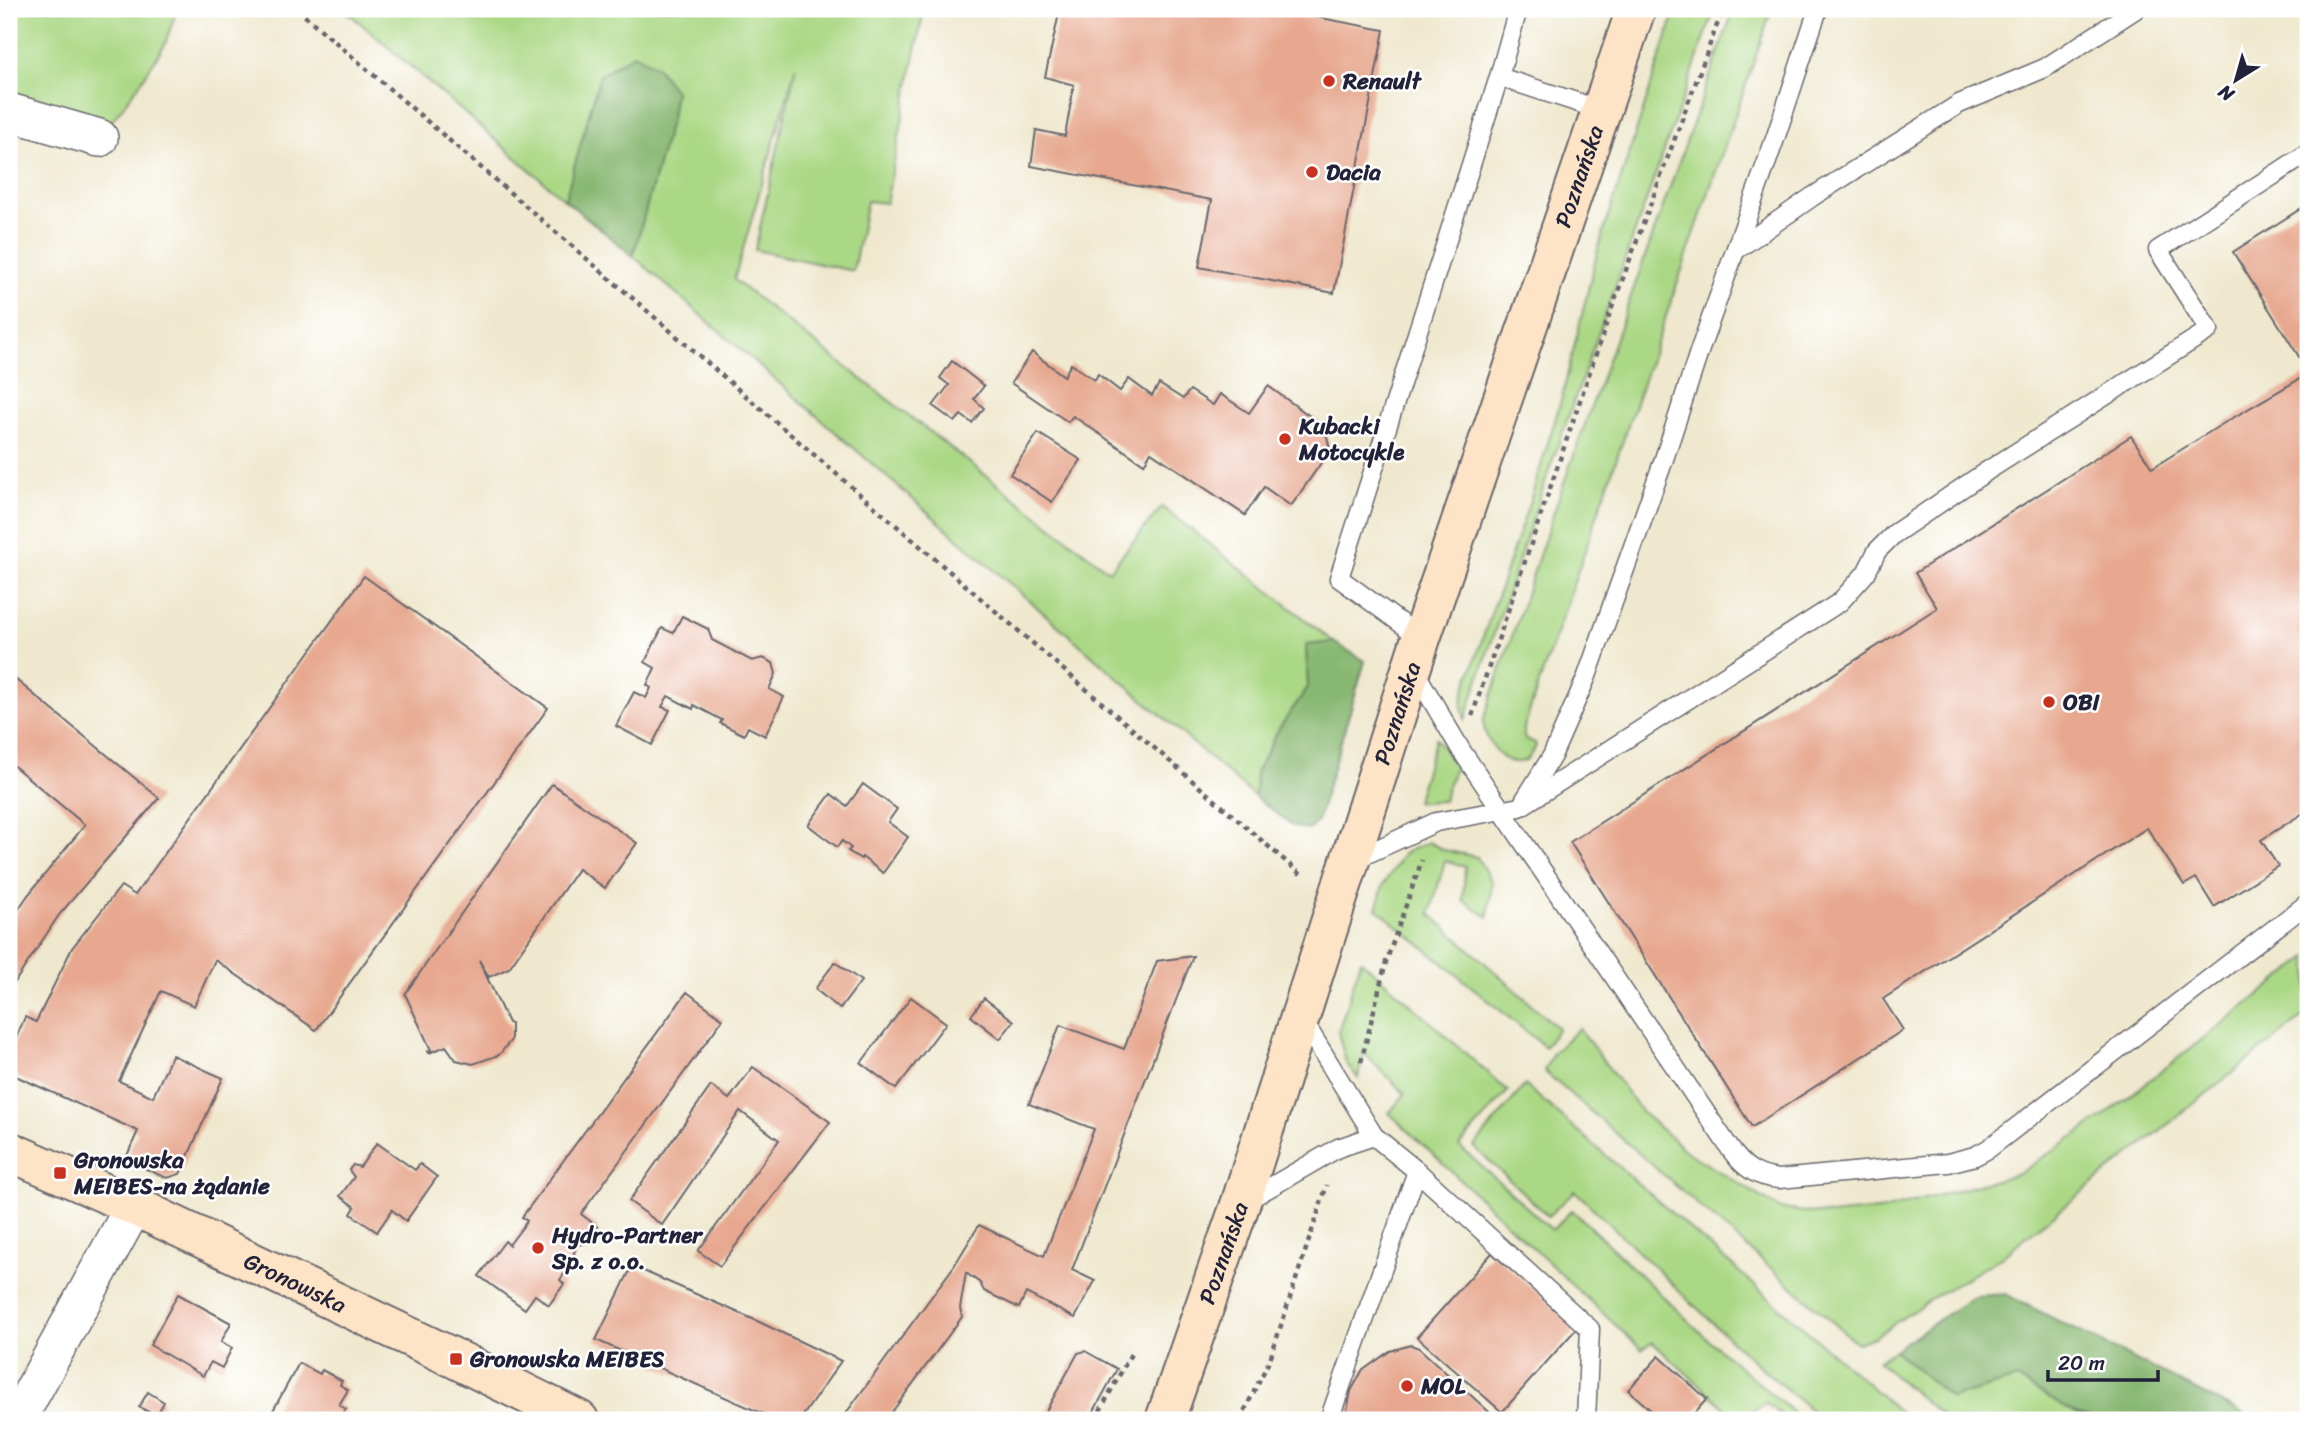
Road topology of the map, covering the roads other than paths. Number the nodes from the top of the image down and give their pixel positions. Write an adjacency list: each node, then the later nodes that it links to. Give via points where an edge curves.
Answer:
1 (1518, 9): 5 (lane)
2 (1636, 9): 6 (main road, Poznańska)
3 (1818, 9): 10 (lane)
4 (2136, 9): 10 (lane, via 2045,68 1959,104)
5 (1499, 76): 6 (lane); 11 (lane, via 1339,578)
6 (1601, 110): 11 (main road, Poznańska)
7 (9, 112): 8 (street)
8 (99, 138)
9 (2308, 153): 12 (lane, via 2158,250 2209,330 1894,534 1840,602)
10 (1736, 250): 12 (lane, via 1587,676 1552,756)
11 (1416, 653): 13 (lane, via 1461,750); 14 (main road, Poznańska)
12 (1520, 807): 13 (lane)
13 (1501, 810): 14 (lane, via 1436,822); 15 (lane, via 1740,1163 1766,1178 1948,1163 1975,1156)
14 (1350, 862): 16 (main road, Poznańska)
15 (2308, 903)
16 (1300, 1016): 17 (lane); 20 (main road, Poznańska)
17 (1374, 1136): 19 (lane); 20 (lane, via 1339,1148)
18 (9, 1151): 21 (main road, Gronowska)
19 (1417, 1171): 25 (lane); 26 (lane, via 1590,1329)
20 (1240, 1205): 24 (main road, Poznańska)
21 (134, 1206): 22 (street); 23 (main road, Gronowska)
22 (18, 1420)
23 (579, 1420)
24 (1165, 1420)
25 (1329, 1420)
26 (1586, 1420)

